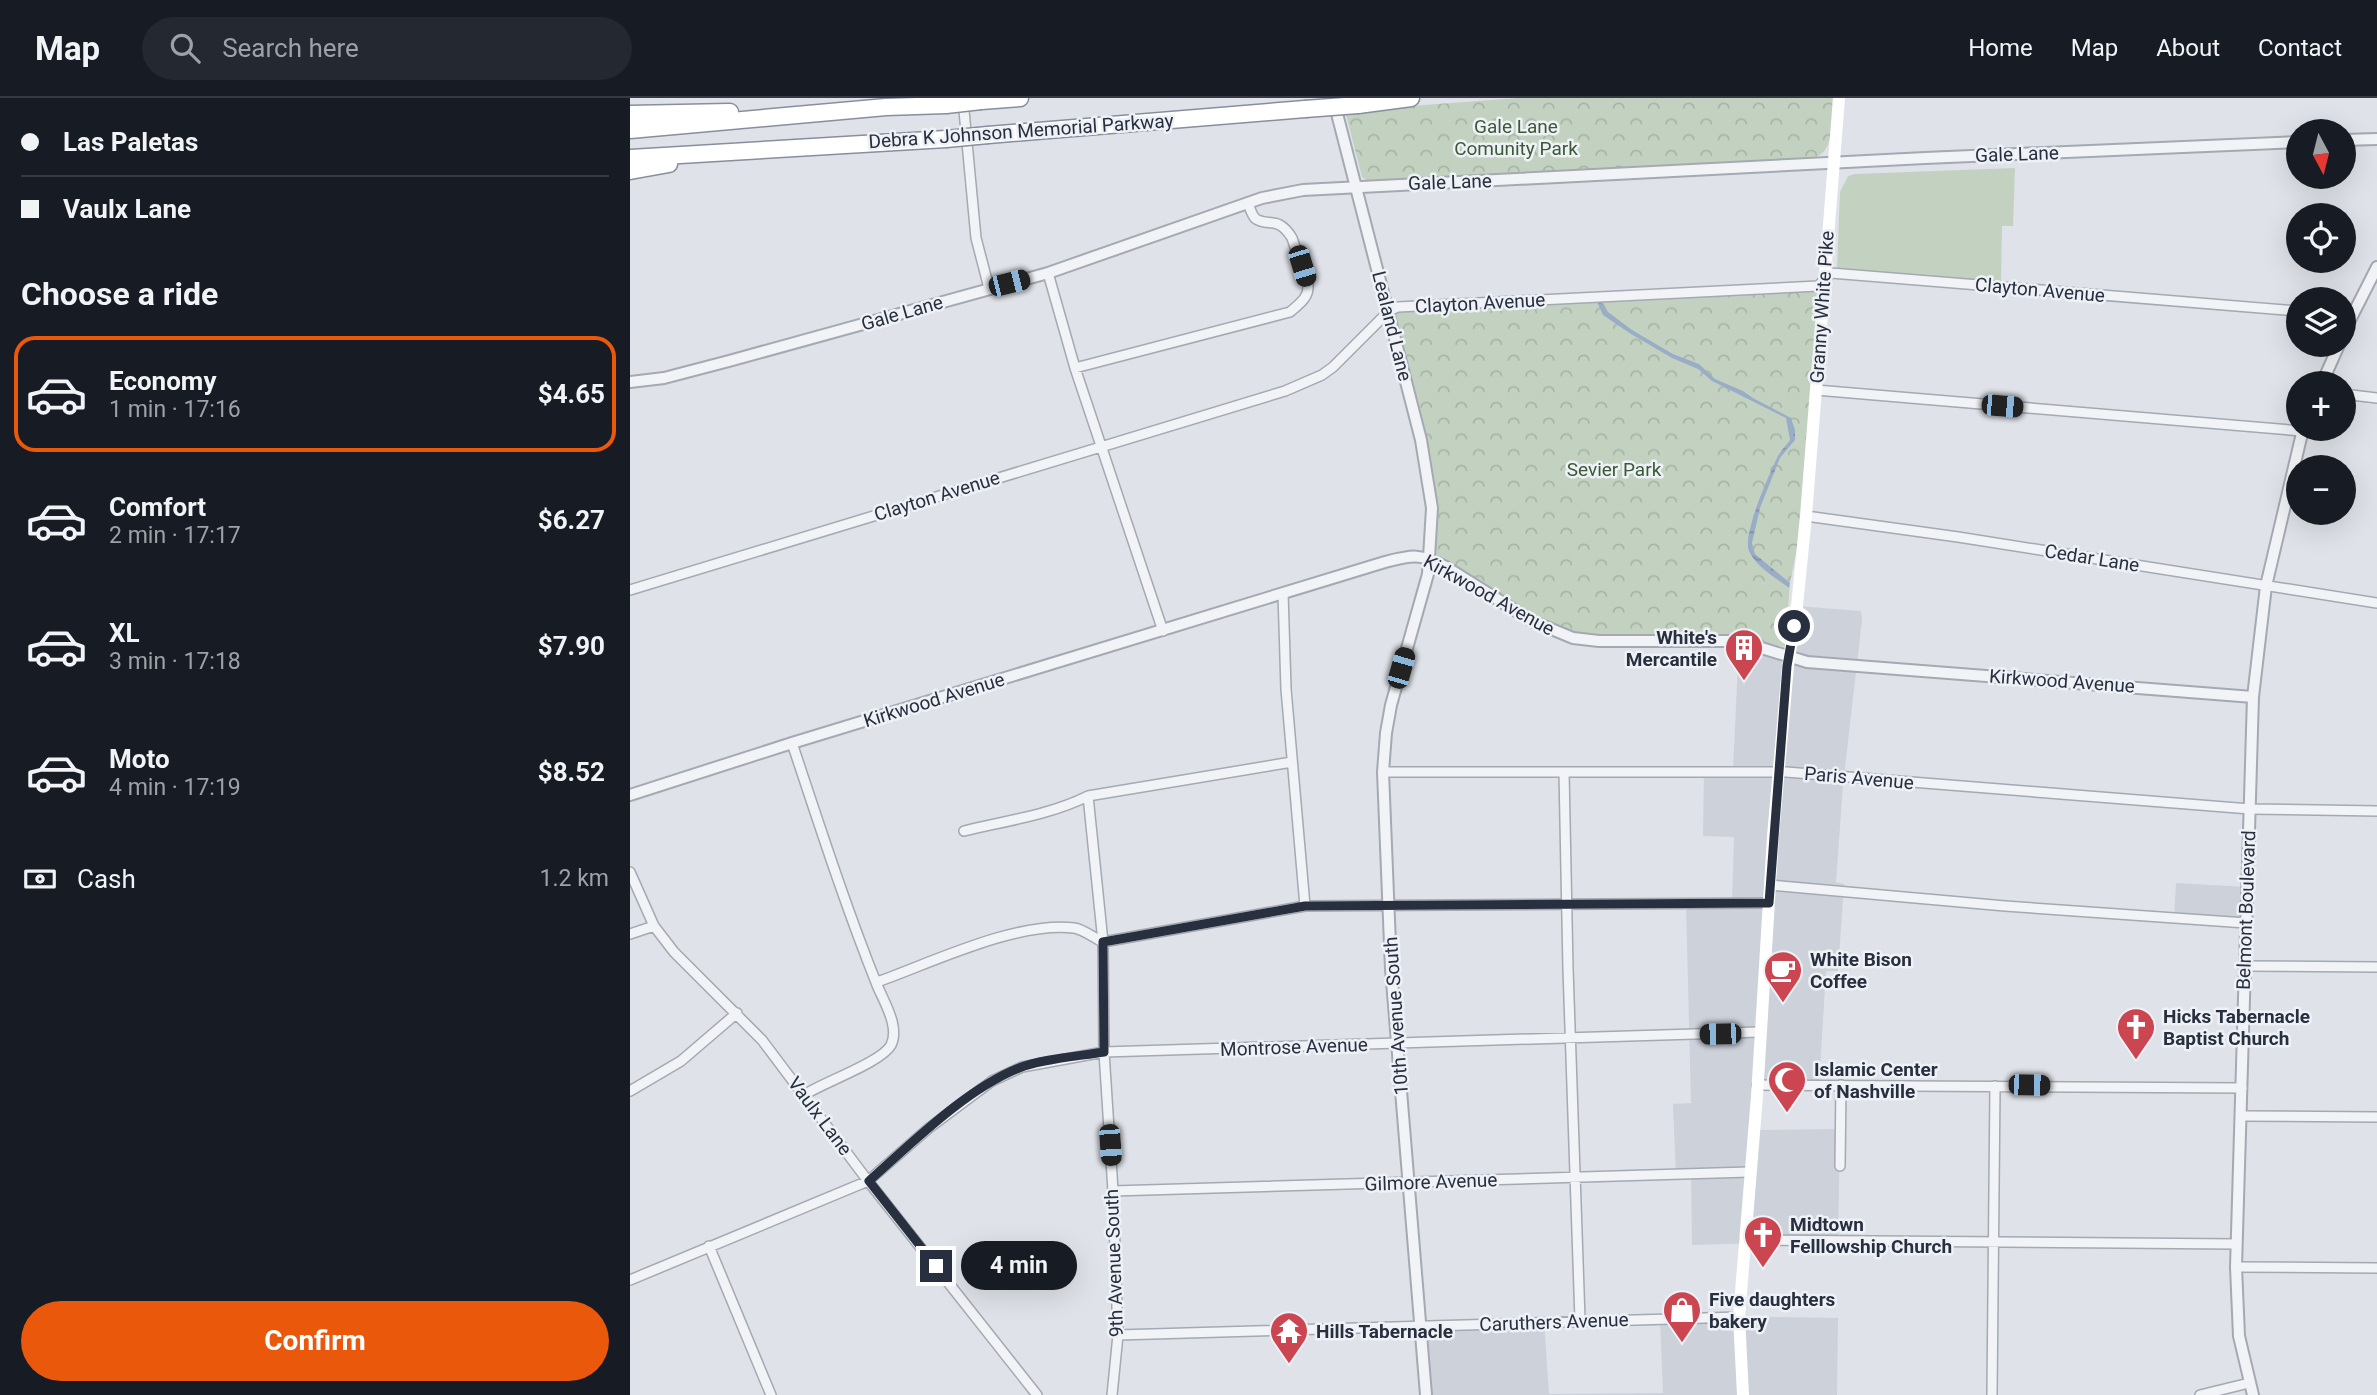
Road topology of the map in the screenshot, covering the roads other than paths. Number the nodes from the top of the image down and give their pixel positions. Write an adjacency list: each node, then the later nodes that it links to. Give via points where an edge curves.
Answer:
1 (962, 98): 21 (street, via 976,238)
2 (1020, 98): 6 (highway, Debra K Johnson Memorial Parkway, bridge)
3 (1334, 98): 16 (street, Lealand Lane)
4 (1411, 98): 12 (highway, Debra K Johnson Memorial Parkway, bridge, via 946,139)
5 (1839, 98): 14 (main road, Granny White Pike)
6 (886, 107): 7 (highway); 8 (highway, Debra K Johnson Memorial Parkway)
7 (630, 114)
8 (630, 130)
9 (2377, 139): 10 (street)
10 (2356, 140)
11 (2286, 143): 14 (street, Gale Lane)
12 (782, 148): 13 (highway, Debra K Johnson Memorial Parkway); 15 (highway)
13 (630, 158)
14 (1834, 163): 16 (street, Gale Lane); 20 (main road, Granny White Pike)
15 (630, 171)
16 (1356, 186): 17 (street, Gale Lane, via 1303,190); 24 (street, Lealand Lane)
17 (1248, 202): 19 (street, Gale Lane); 25 (street, via 1258,220 1275,222 1288,231 1308,293 1303,301 1290,312)
18 (2377, 267): 22 (street)
19 (1048, 273): 21 (street, Gale Lane); 25 (street)
20 (1824, 281): 23 (street, Clayton Avenue, via 1831,273); 24 (street, Clayton Avenue, via 1818,286); 27 (main road, Granny White Pike)
21 (989, 288): 26 (street, Gale Lane, via 716,365)
22 (2356, 301)
23 (2286, 310)
24 (1389, 311): 32 (street, Clayton Avenue, via 1322,375 1285,391); 34 (street, Lealand Lane, via 1429,482)
25 (1075, 368): 32 (street)
26 (630, 382)
27 (1816, 390): 30 (street); 33 (main road, Granny White Pike)
28 (2356, 396): 29 (street)
29 (2377, 398)
30 (2286, 429)
31 (2300, 441): 35 (street, Belmont Boulevard)
32 (1101, 445): 36 (street, Clayton Avenue); 39 (street)
33 (1806, 516): 35 (street, Cedar Lane); 40 (main road, Granny White Pike)
34 (1429, 558): 37 (street, Kirkwood Avenue, via 1407,556); 40 (street, Kirkwood Avenue, via 1563,635 1600,641 1738,641); 44 (street, 10th Avenue South, via 1391,705)
35 (2266, 586): 38 (street, Cedar Lane); 41 (street, Belmont Boulevard)
36 (630, 590)
37 (1283, 593): 39 (street, Kirkwood Avenue); 43 (street)
38 (2377, 603)
39 (1163, 631): 42 (street, Kirkwood Avenue)
40 (1790, 658): 41 (street, Kirkwood Avenue); 46 (main road, Granny White Pike)
41 (2253, 697): 49 (street, Belmont Boulevard)
42 (792, 743): 47 (street, Kirkwood Avenue); 64 (street, via 859,942)
43 (1292, 762): 48 (street); 57 (street)
44 (1383, 772): 45 (street, Paris Avenue); 55 (street, 10th Avenue South)
45 (1564, 772): 46 (street, Paris Avenue); 56 (street)
46 (1779, 772): 49 (street, Paris Avenue); 53 (main road, Granny White Pike)
47 (630, 795)
48 (1088, 796): 51 (street, via 1045,812); 61 (street, 9th Avenue South)
49 (2249, 809): 50 (street, Paris Avenue); 58 (street, Belmont Boulevard)
50 (2377, 811)
51 (964, 831)
52 (630, 872): 59 (street, Vaulx Lane)
53 (1770, 885): 54 (main road, Granny White Pike); 58 (street)
54 (1769, 903): 56 (street); 66 (main road, Granny White Pike)
55 (1389, 904): 56 (street); 57 (street); 68 (street, 10th Avenue South)
56 (1567, 904): 67 (street)
57 (1305, 906): 61 (street)
58 (2246, 923): 62 (street, Belmont Boulevard)
59 (654, 926): 60 (street); 65 (street, Vaulx Lane, via 688,968)
60 (630, 934)
61 (1103, 942): 64 (street, via 1076,928 1035,930 999,938); 69 (street, 9th Avenue South)
62 (2245, 966): 63 (street); 73 (street, Belmont Boulevard)
63 (2377, 967)
64 (877, 982): 75 (street, via 895,1035 888,1049)
65 (737, 1013): 74 (street, via 681,1061); 75 (street, Vaulx Lane)
66 (1759, 1032): 67 (street, Montrose Avenue); 70 (main road, Granny White Pike)
67 (1571, 1037): 68 (street, Montrose Avenue); 80 (street)
68 (1397, 1044): 69 (street, Montrose Avenue); 82 (street, 10th Avenue South)
69 (1104, 1052): 81 (street, Montrose Avenue, via 1022,1067 992,1081); 83 (street, 9th Avenue South)
70 (1757, 1085): 71 (street); 79 (main road, Granny White Pike)
71 (1841, 1085): 72 (street); 78 (street)
72 (1995, 1086): 73 (street); 85 (street)
73 (2242, 1088): 76 (street, Belmont Boulevard)
74 (630, 1091)
75 (804, 1094): 81 (street, Vaulx Lane)
76 (2242, 1116): 77 (street); 86 (street, Belmont Boulevard)
77 (2377, 1117)
78 (1840, 1166)
79 (1749, 1172): 80 (street, Gilmore Avenue); 84 (main road, Granny White Pike)
80 (1575, 1178): 82 (street, Gilmore Avenue); 92 (street)
81 (869, 1181): 87 (street, Montrose Avenue); 97 (street, Vaulx Lane)
82 (1408, 1183): 83 (street, Gilmore Avenue); 93 (street, 10th Avenue South)
83 (1113, 1191): 94 (street, 9th Avenue South)
84 (1745, 1240): 85 (street); 91 (main road, Granny White Pike)
85 (1993, 1242): 86 (street); 101 (street)
86 (2236, 1244): 88 (street, Belmont Boulevard)
87 (709, 1246): 90 (street, Montrose Avenue); 96 (street)
88 (2236, 1267): 89 (street); 95 (street, Belmont Boulevard, via 2239,1336)
89 (2377, 1268)
90 (630, 1280)
91 (1739, 1317): 92 (street, Caruthers Avenue); 100 (main road, Granny White Pike)
92 (1580, 1320): 93 (street, Caruthers Avenue)
93 (1421, 1326): 94 (street, Caruthers Avenue); 99 (street, 10th Avenue South)
94 (1118, 1335): 98 (street, 9th Avenue South)
95 (2249, 1383): 102 (street); 103 (street, Belmont Boulevard)
96 (771, 1395)
97 (1037, 1395)
98 (1112, 1395)
99 (1426, 1395)
100 (1744, 1395)
101 (1992, 1395)
102 (2200, 1395)
103 (2253, 1395)

